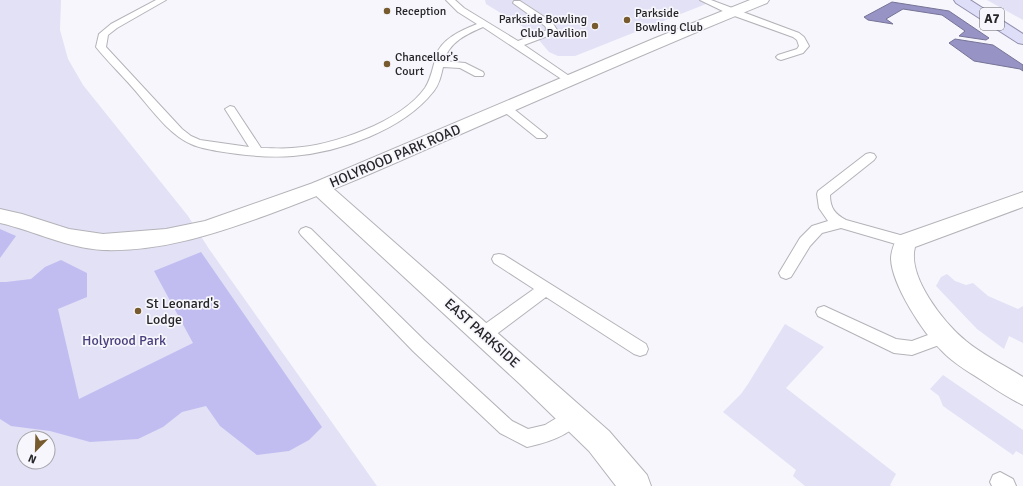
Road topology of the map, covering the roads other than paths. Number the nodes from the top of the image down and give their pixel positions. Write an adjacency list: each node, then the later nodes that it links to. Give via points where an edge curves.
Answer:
1 (162, 0): 18 (lane, via 114,26 104,34 101,47 187,138 216,147)
2 (450, 0): 8 (lane, via 455,6)
3 (704, 0): 7 (lane)
4 (762, 0): 7 (street, HOLYROOD PARK ROAD)
5 (961, 0): 9 (main road, A7)
6 (517, 2): 10 (lane, via 549,24 552,30)
7 (732, 12): 11 (lane, via 801,39 804,46 800,51); 14 (street, HOLYROOD PARK ROAD)
8 (484, 24): 10 (lane); 12 (lane, via 457,36 443,50)
9 (1023, 40)
10 (517, 44): 14 (lane)
11 (781, 57)
12 (439, 64): 13 (lane, via 462,65); 18 (lane, via 433,83 423,97 398,118 371,132 313,149)
13 (479, 74)
14 (570, 80): 15 (street, HOLYROOD PARK ROAD)
15 (506, 108): 17 (lane); 20 (street, HOLYROOD PARK ROAD)
16 (230, 109): 18 (lane)
17 (541, 136)
18 (258, 152)
19 (870, 158): 23 (lane, via 823,194 826,211)
20 (320, 188): 22 (street, HOLYROOD PARK ROAD, via 208,228 140,240 86,240 57,234); 30 (street, EAST PARKSIDE)
21 (1023, 199): 25 (street)
22 (5, 214)
23 (841, 223): 25 (lane); 27 (lane, via 817,229 805,242)
24 (306, 232): 34 (lane, via 419,346 506,427 527,438 549,433)
25 (906, 242): 31 (street, via 902,258 906,278)
26 (499, 260): 28 (lane)
27 (786, 273)
28 (546, 289): 30 (lane); 32 (lane)
29 (824, 312): 31 (lane, via 894,346 912,348)
30 (484, 334): 34 (street, EAST PARKSIDE)
31 (944, 336): 33 (street, via 958,350)
32 (640, 349)
33 (1023, 392)
34 (573, 417): 35 (street, EAST PARKSIDE, via 599,441)
35 (636, 486)

